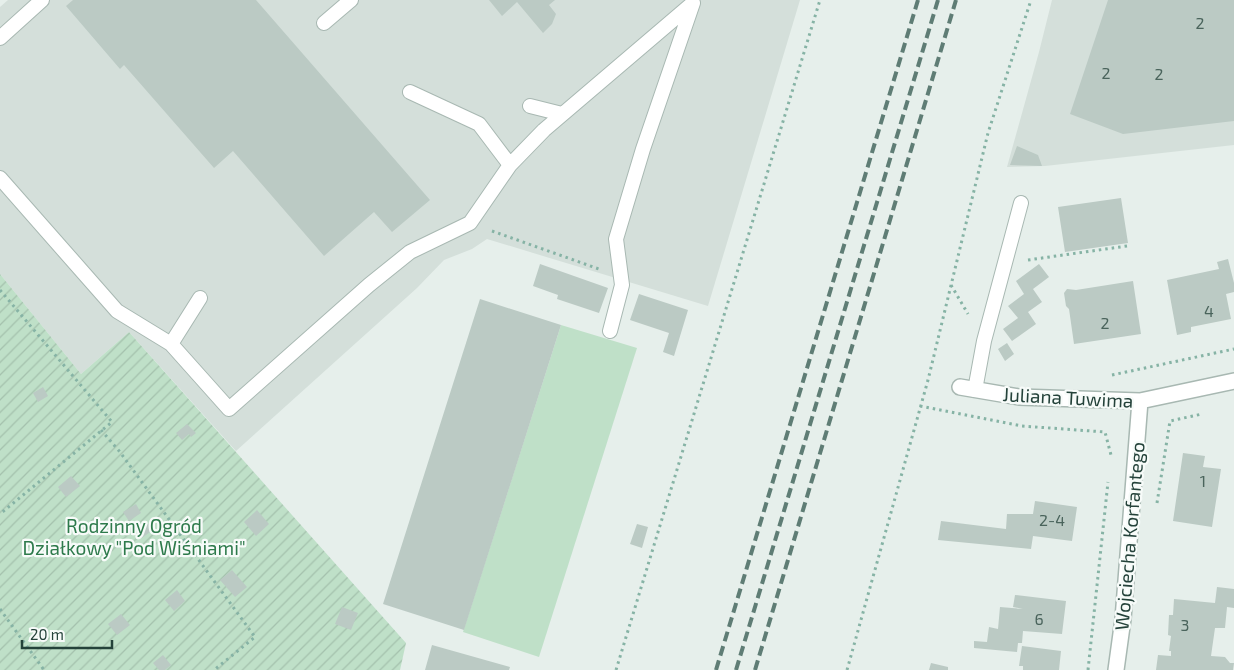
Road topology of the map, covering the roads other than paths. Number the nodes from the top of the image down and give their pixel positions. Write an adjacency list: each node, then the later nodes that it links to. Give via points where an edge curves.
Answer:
1 (42, 0): 5 (lane)
2 (351, 0): 4 (lane)
3 (694, 2): 8 (lane); 13 (lane, via 616,239 622,278)
4 (324, 23)
5 (0, 38)
6 (410, 92): 9 (lane, via 479,124)
7 (530, 106): 8 (lane)
8 (562, 114): 9 (lane)
9 (510, 166): 14 (lane, via 470,223 410,252 229,409)
10 (0, 178): 14 (lane, via 117,311)
11 (1021, 203): 16 (lane)
12 (200, 298): 14 (lane)
13 (610, 331)
14 (172, 344)
15 (1234, 381): 17 (street, Juliana Tuwima)
16 (968, 388): 17 (street, Juliana Tuwima, via 1019,397)
17 (1140, 402): 18 (street, Wojciecha Korfantego)
18 (1116, 670)

